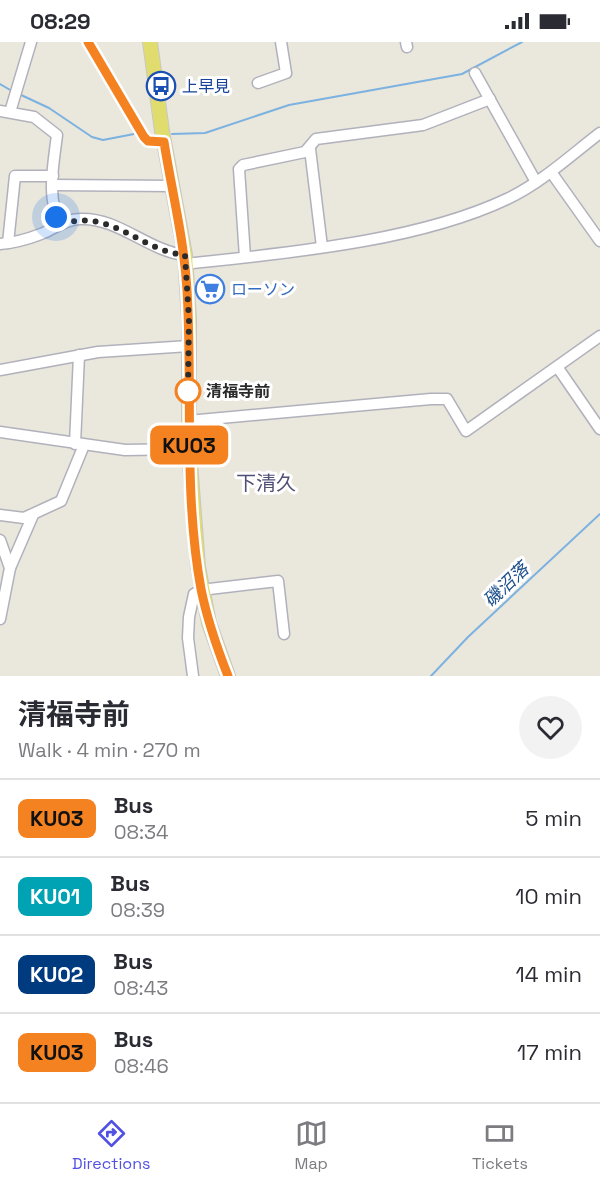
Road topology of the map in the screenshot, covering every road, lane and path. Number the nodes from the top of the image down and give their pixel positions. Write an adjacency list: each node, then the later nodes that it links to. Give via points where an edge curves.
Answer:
1 (32, 42): 8 (street)
2 (88, 42): 10 (street, via 144,137)
3 (150, 42): 10 (main road)
4 (281, 42): 6 (street, via 286,73)
5 (475, 73): 7 (street)
6 (258, 83)
7 (490, 99): 11 (street, via 423,124 316,139); 14 (street)
8 (5, 111): 13 (street, via 34,117 57,135)
9 (600, 133): 12 (street)
10 (164, 142): 15 (main road)
11 (310, 149): 19 (street); 20 (street, via 239,169)
12 (551, 172): 14 (street); 17 (street)
13 (53, 181): 15 (street); 16 (street, via 56,217); 18 (street, via 15,176)
14 (536, 182): 19 (street, via 508,199 449,219)
15 (173, 186): 21 (main road)
16 (62, 224): 18 (street); 21 (street, via 91,219)
17 (600, 241)
18 (4, 243)
19 (322, 247): 20 (street)
20 (245, 256): 21 (street)
21 (185, 260): 23 (main road)
22 (600, 336): 25 (street)
23 (189, 346): 24 (street); 27 (main road)
24 (79, 355): 26 (street); 30 (street)
25 (558, 368): 27 (street, via 466,431 447,399); 28 (street)
26 (0, 370)
27 (188, 421): 31 (main road)
28 (600, 429)
29 (0, 432): 30 (street)
30 (79, 445): 31 (street, via 140,451); 33 (street, via 61,501)
31 (189, 449): 36 (main road)
32 (0, 515): 33 (street)
33 (33, 515): 35 (street)
34 (0, 540): 35 (street)
35 (10, 568): 37 (street)
36 (201, 590): 38 (street, via 278,581); 39 (street, via 192,600 189,617); 40 (main road)
37 (0, 619)
38 (284, 634)
39 (194, 676)
40 (228, 676)

